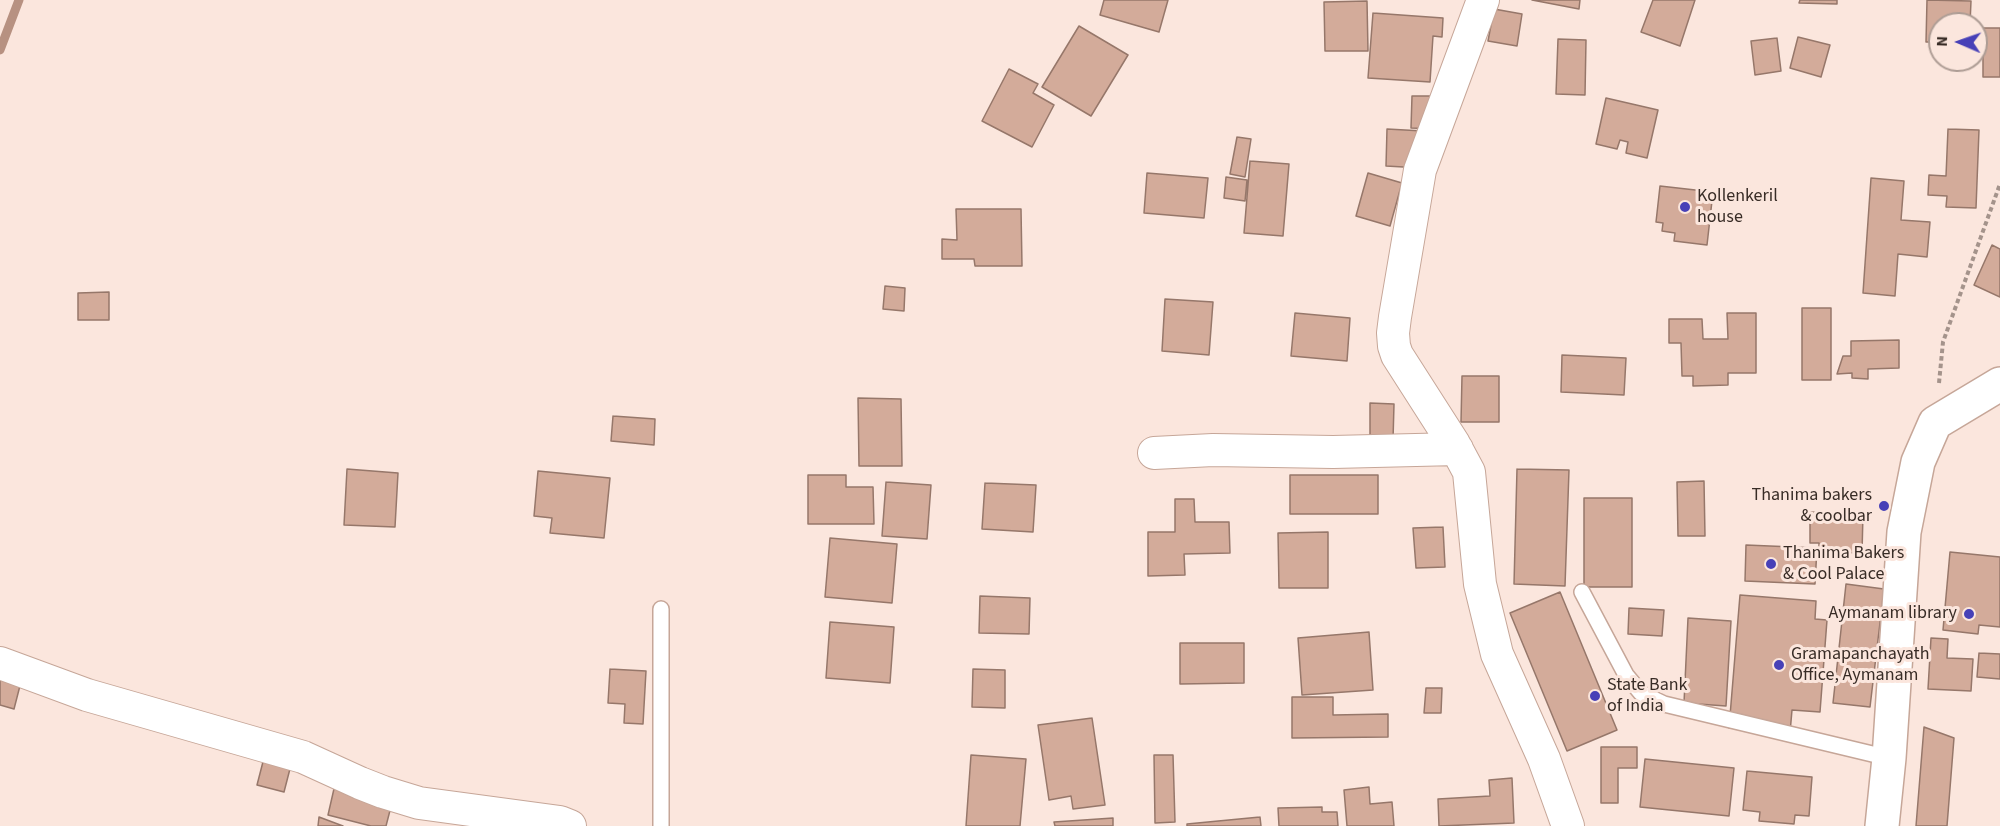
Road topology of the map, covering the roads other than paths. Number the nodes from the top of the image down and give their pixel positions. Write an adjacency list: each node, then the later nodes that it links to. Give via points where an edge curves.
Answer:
1 (1483, 0): 3 (street, via 1420,170 1394,333 1397,355)
2 (2000, 384): 8 (main road, via 1935,423 1918,462 1904,532)
3 (1457, 449): 4 (street); 12 (street, via 1469,472 1479,584 1497,654 1544,759)
4 (1154, 453)
5 (1582, 592): 8 (lane, via 1626,675 1641,693 1664,704)
6 (662, 609): 11 (lane)
7 (0, 663): 9 (street, via 87,695 303,757)
8 (1889, 758): 13 (main road)
9 (415, 814): 10 (street, via 560,822)
10 (570, 826)
11 (661, 826)
12 (1568, 826)
13 (1882, 826)

